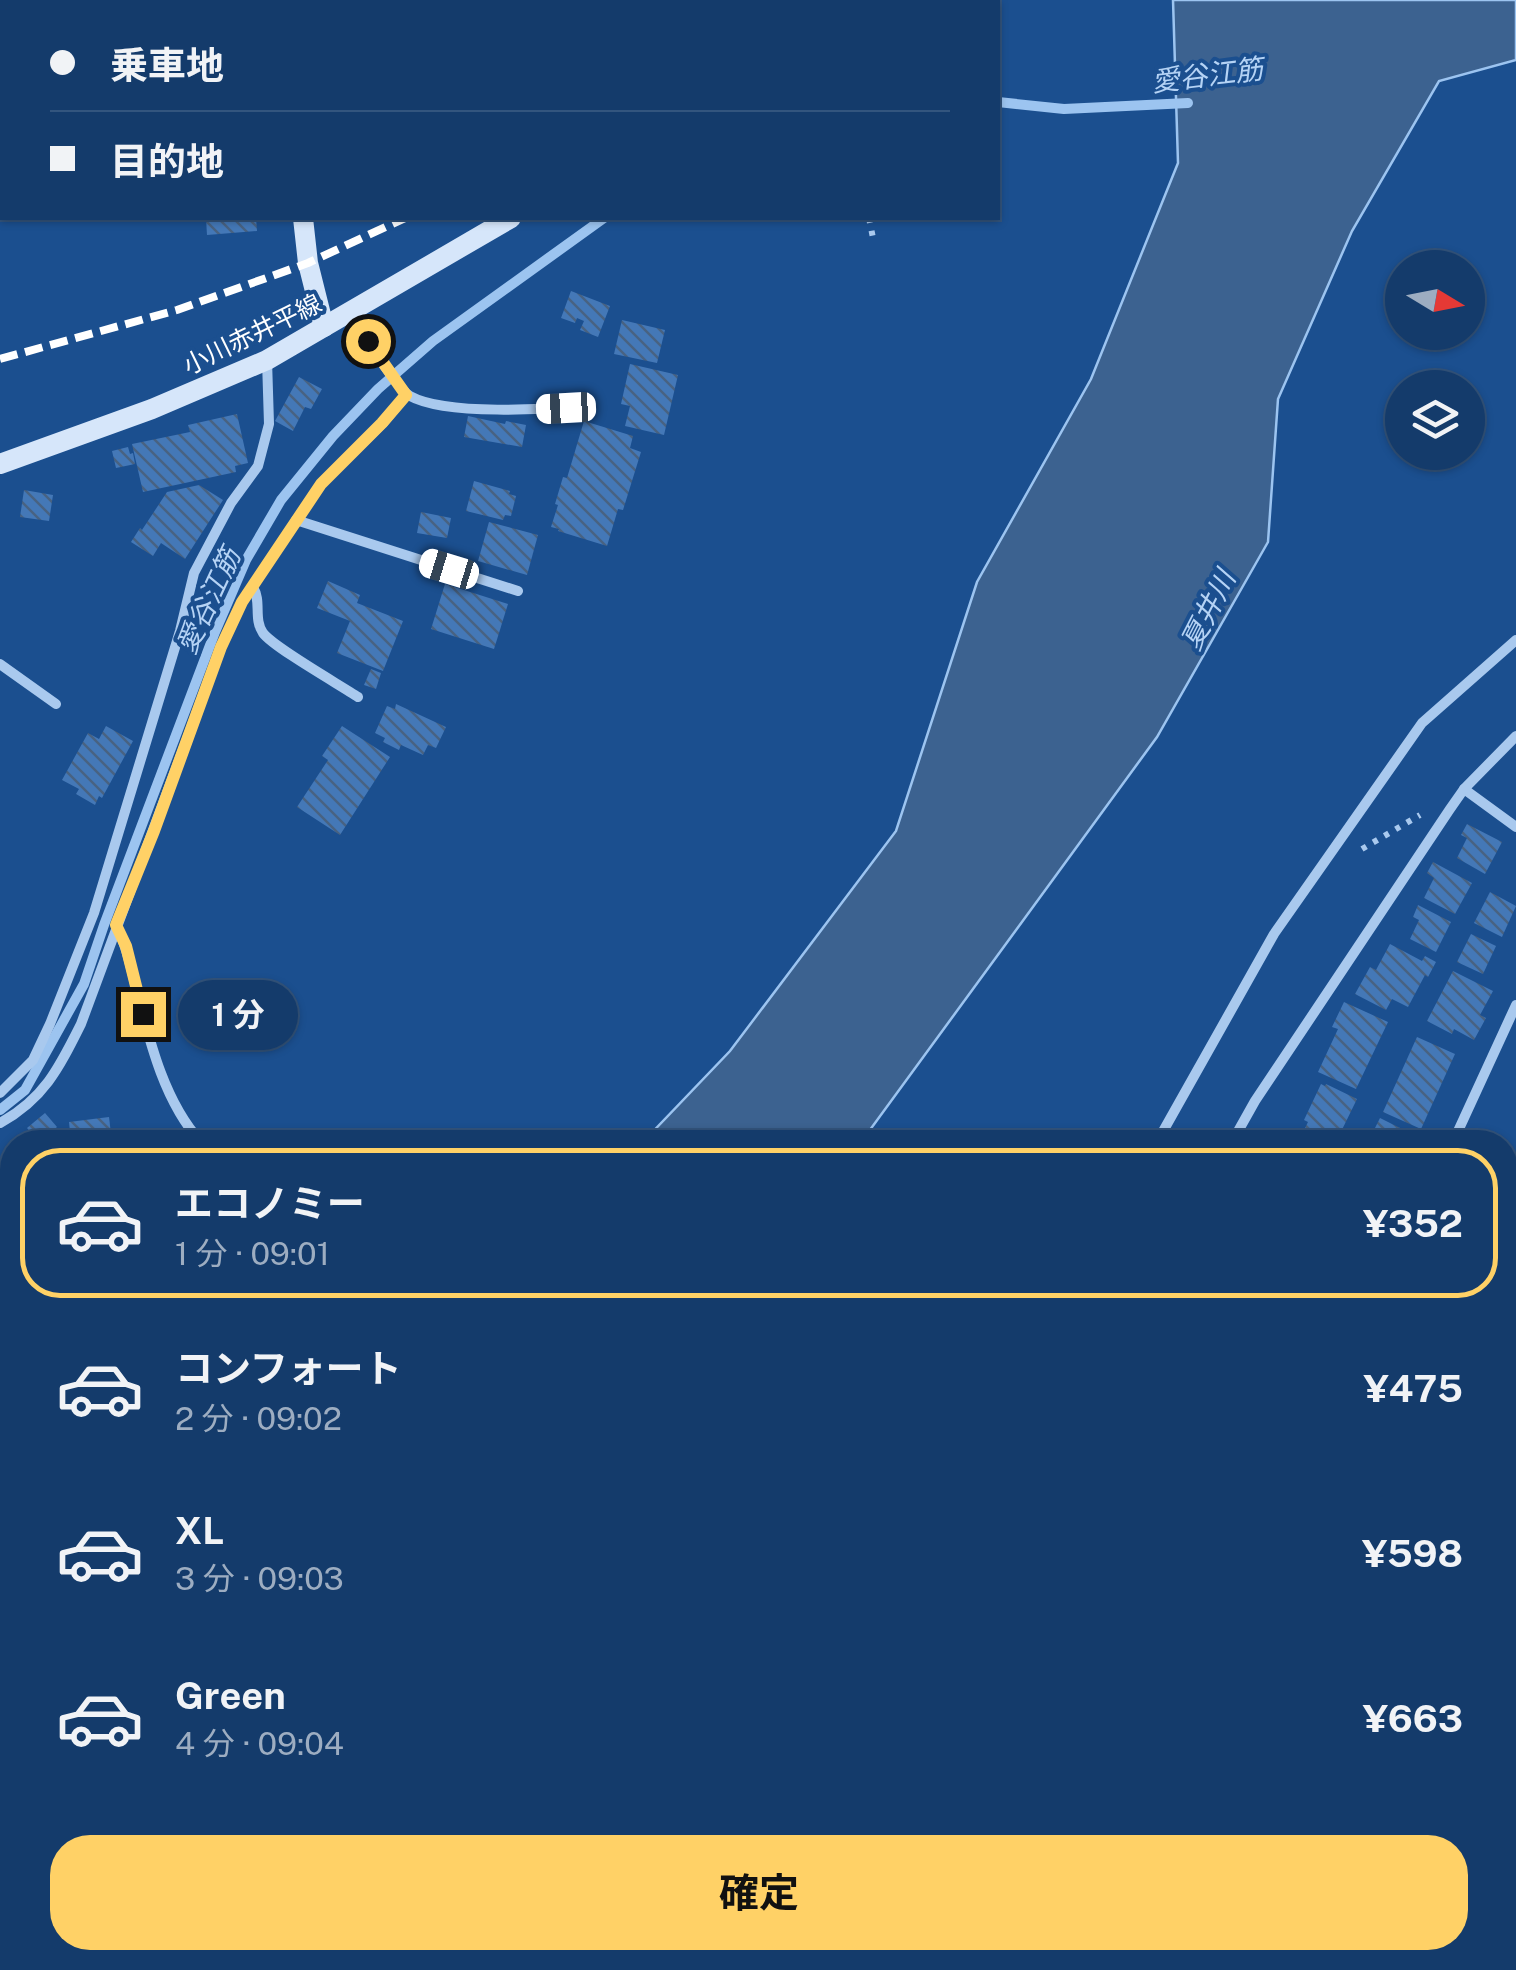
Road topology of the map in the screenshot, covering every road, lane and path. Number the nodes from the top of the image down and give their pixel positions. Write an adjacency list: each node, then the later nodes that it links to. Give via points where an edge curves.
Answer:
1 (303, 220): 6 (main road)
2 (508, 220): 5 (main road, 小川赤井平線)
3 (869, 220): 4 (path)
4 (873, 238)
5 (348, 314): 6 (main road, 小川赤井平線); 8 (street)
6 (324, 327): 7 (main road, 小川赤井平線)
7 (267, 360): 10 (main road, 小川赤井平線); 25 (street, via 268,424 258,466 194,574 94,913 50,1024 33,1060)
8 (406, 395): 9 (street, via 452,406); 11 (street, via 321,484)
9 (590, 406)
10 (0, 464)
11 (296, 520): 12 (street); 13 (street)
12 (253, 587): 16 (street, via 266,637); 23 (street, via 221,647)
13 (518, 591)
14 (1516, 640): 28 (street, via 1422,722 1274,934)
15 (0, 664): 17 (street)
16 (358, 697)
17 (56, 704)
18 (1516, 736): 19 (street)
19 (1464, 789): 20 (street); 21 (street)
20 (1450, 809): 22 (path, via 1403,823); 29 (street)
21 (1516, 827)
22 (1358, 852)
23 (116, 925): 26 (street, via 58,1072); 27 (street, via 159,1063)
24 (1516, 1005): 30 (street)
25 (0, 1093)
26 (0, 1124)
27 (192, 1130)
28 (1164, 1130)
29 (1239, 1130)
30 (1459, 1130)

